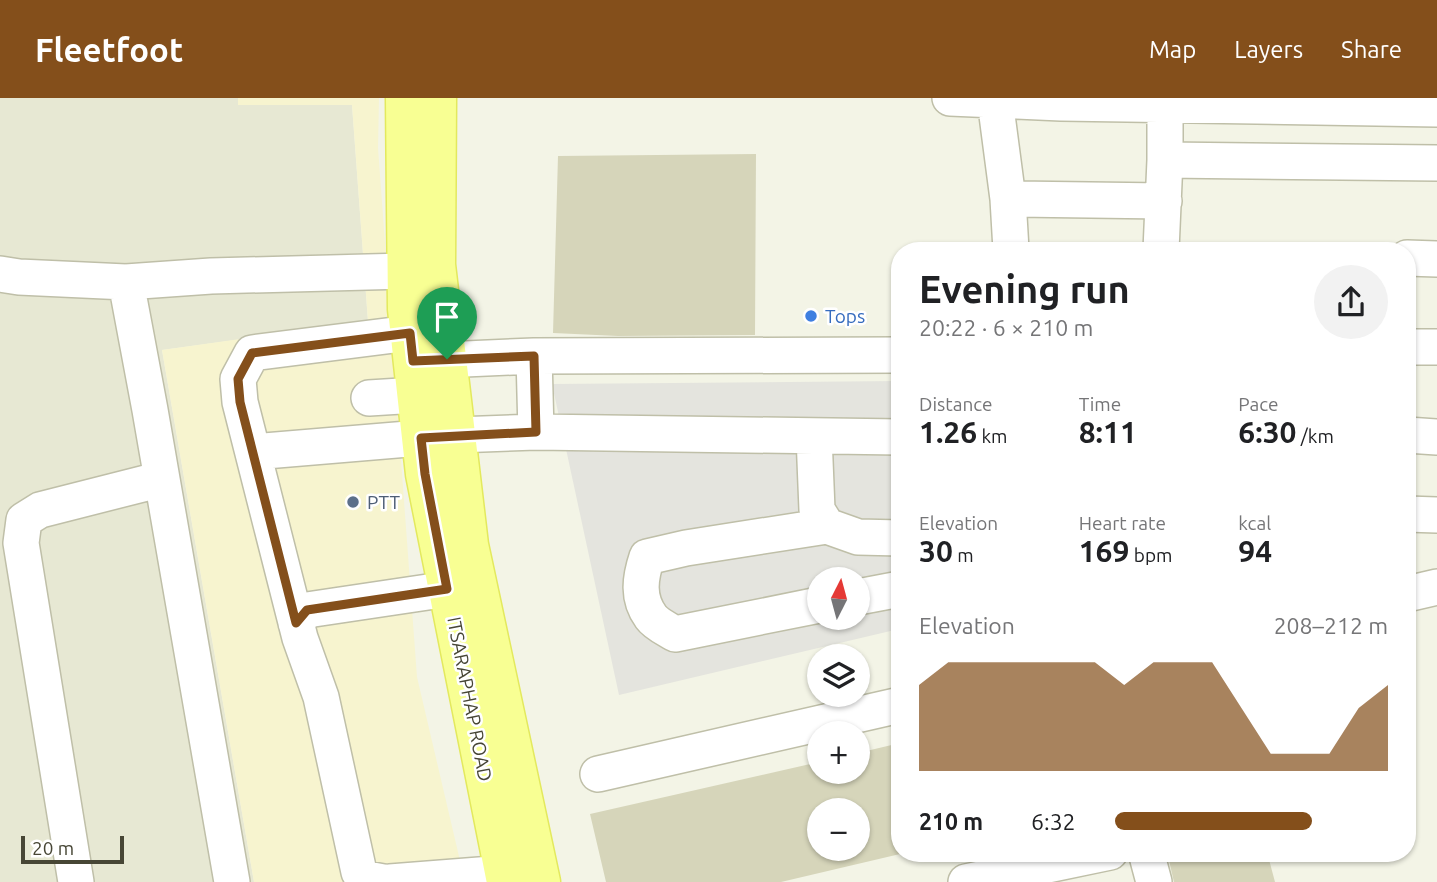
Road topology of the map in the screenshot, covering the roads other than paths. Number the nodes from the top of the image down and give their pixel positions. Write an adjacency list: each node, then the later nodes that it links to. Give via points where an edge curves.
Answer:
1 (405, 98): 16 (main road, ITSARAPHAP ROAD)
2 (437, 98): 23 (main road, via 436,265)
3 (950, 98): 4 (street)
4 (995, 100): 5 (street); 10 (street)
5 (1165, 101): 6 (street); 8 (street)
6 (1352, 103): 7 (street)
7 (1437, 109)
8 (1165, 160): 9 (street); 11 (street)
9 (1437, 163)
10 (1008, 199): 11 (street); 12 (street)
11 (1164, 201): 13 (street)
12 (1011, 242)
13 (1161, 242)
14 (1416, 258): 15 (street)
15 (1437, 259)
16 (407, 271): 18 (street); 23 (main road, ITSARAPHAP ROAD, via 407,309)
17 (0, 274): 18 (street)
18 (126, 282): 32 (street)
19 (1416, 347): 20 (street)
20 (1437, 347)
21 (891, 355): 22 (street)
22 (534, 356): 23 (street); 25 (street)
23 (422, 362): 24 (street); 28 (main road, ITSARAPHAP ROAD); 31 (street, via 252,353 238,379)
24 (369, 398)
25 (536, 432): 26 (street); 28 (street)
26 (814, 436): 29 (street); 35 (street, via 817,510)
27 (1416, 436): 30 (street)
28 (439, 437): 31 (street); 38 (main road, ITSARAPHAP ROAD, via 425,474); 48 (main road, via 468,545)
29 (891, 437)
30 (1437, 437)
31 (253, 452): 43 (street)
32 (162, 479): 49 (street, via 40,510 24,520 21,543); 50 (street)
33 (1416, 514): 34 (street)
34 (1437, 515)
35 (827, 526): 36 (street, via 858,537); 42 (street, via 647,557 640,576 641,597 652,619 675,634)
36 (891, 538)
37 (1437, 587): 40 (street)
38 (447, 589): 43 (street, via 307,610); 48 (main road, ITSARAPHAP ROAD)
39 (891, 591): 41 (street)
40 (1416, 592)
41 (870, 595)
42 (807, 607)
43 (296, 623): 51 (street, via 321,696 359,872)
44 (891, 707): 45 (street)
45 (598, 774)
46 (1062, 862): 53 (street)
47 (1149, 862): 54 (street)
48 (517, 879): 52 (street)
49 (76, 882)
50 (232, 882)
51 (383, 882)
52 (390, 882)
53 (965, 882)
54 (1154, 882)

